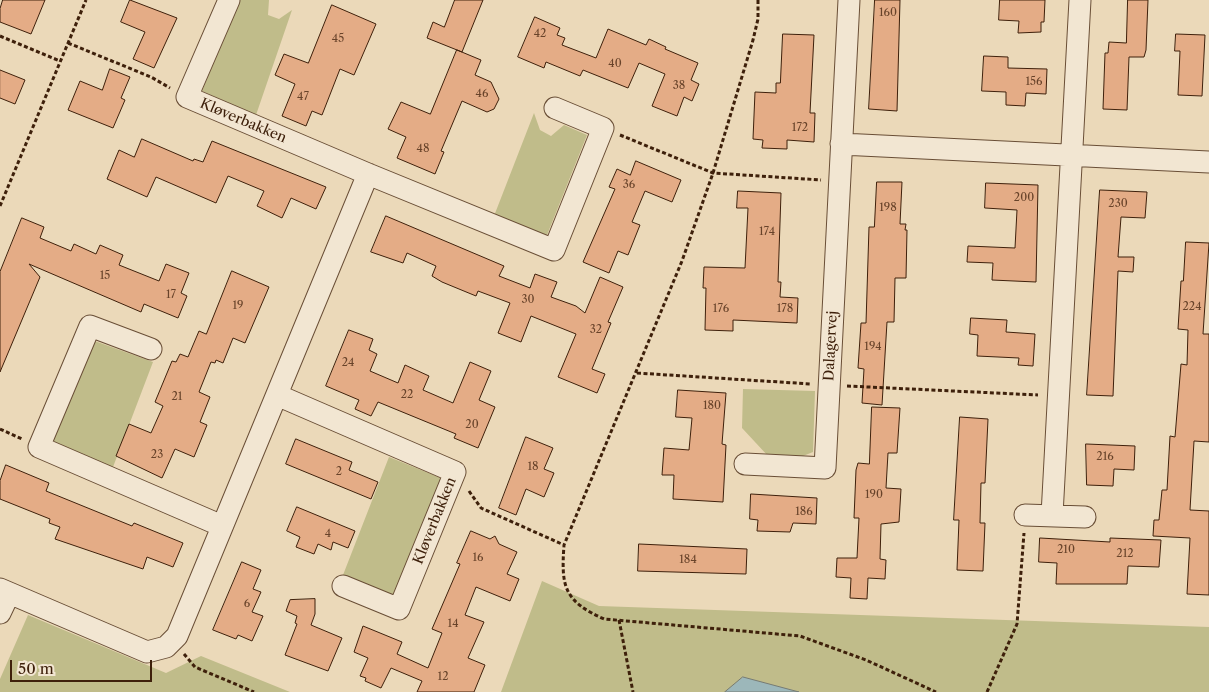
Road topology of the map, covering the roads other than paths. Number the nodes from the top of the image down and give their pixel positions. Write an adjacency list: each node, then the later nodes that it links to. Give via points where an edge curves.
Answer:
1 (229, 0): 8 (street, Kløverbakken, via 187,97)
2 (849, 0): 5 (street, Dalagervej)
3 (1080, 0): 6 (street)
4 (555, 108): 8 (street, Kløverbakken, via 603,128 554,250)
5 (841, 144): 6 (street); 11 (street, Dalagervej, via 825,468)
6 (1071, 155): 7 (street); 13 (street)
7 (1209, 162)
8 (368, 174): 10 (street)
9 (151, 350): 15 (street, via 90,326 38,448)
10 (277, 395): 15 (street); 16 (street, Kløverbakken, via 455,472 399,610)
11 (746, 464)
12 (1025, 515): 13 (street)
13 (1052, 516): 14 (street)
14 (1085, 516)
15 (222, 526): 17 (street, via 177,636 166,647 147,652)
16 (343, 586)
17 (4, 591): 18 (street)
18 (0, 613)

